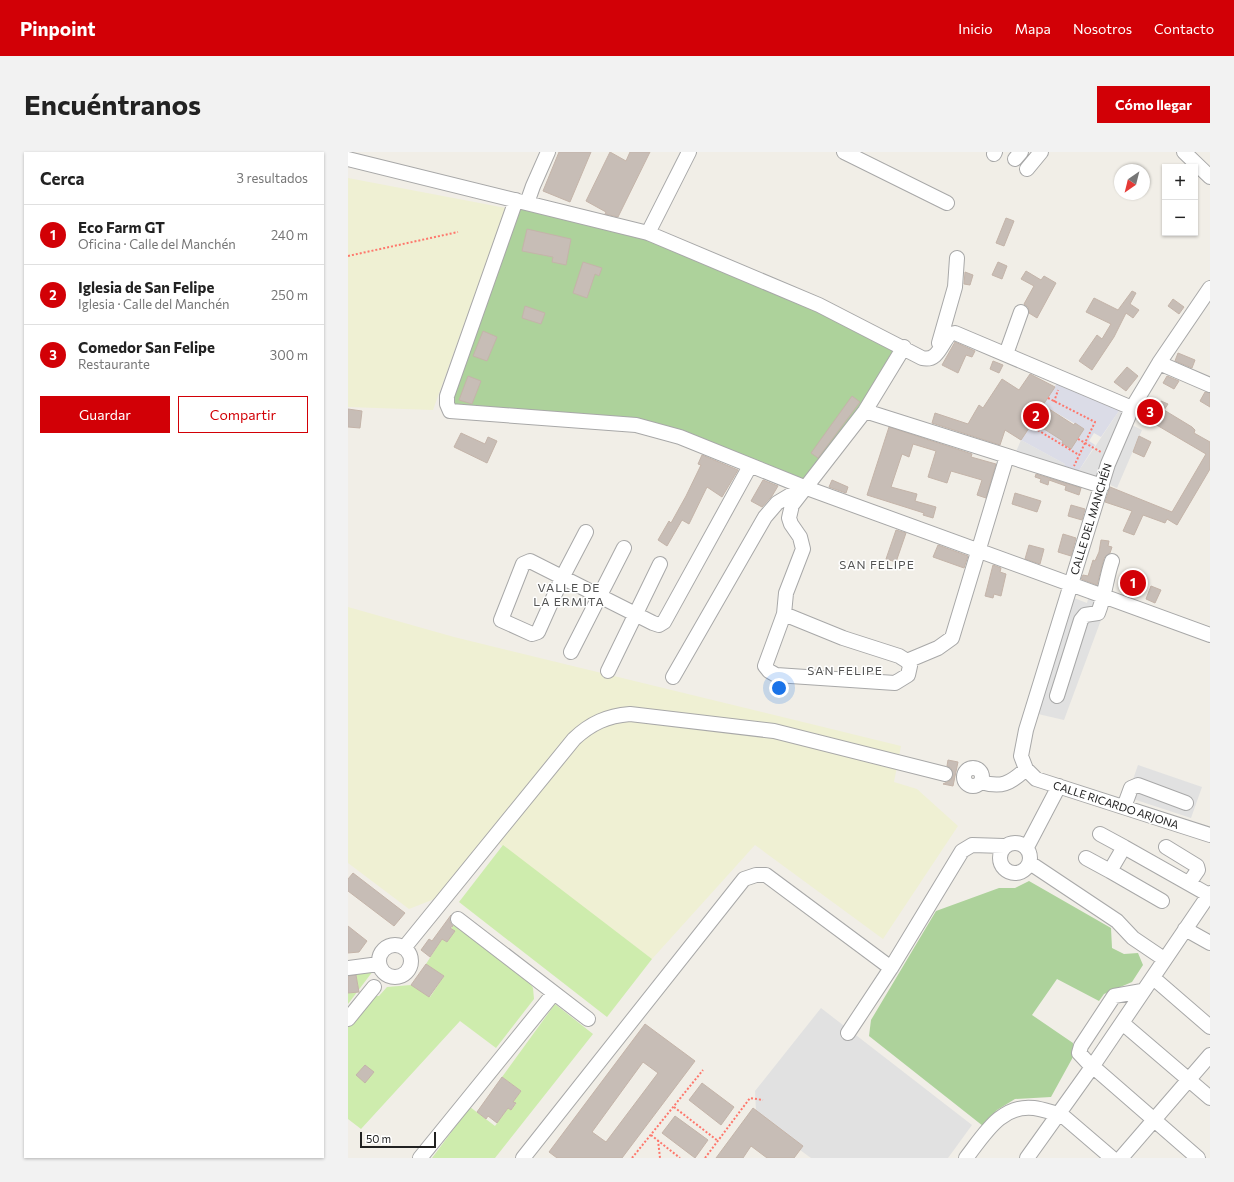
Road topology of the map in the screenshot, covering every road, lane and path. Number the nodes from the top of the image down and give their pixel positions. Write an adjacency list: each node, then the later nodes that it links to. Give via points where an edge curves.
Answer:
1 (548, 152): 9 (street)
2 (689, 152): 12 (street)
3 (844, 152): 10 (street)
4 (1041, 152): 7 (street)
5 (1184, 152): 8 (street)
6 (348, 159): 9 (street)
7 (1028, 169)
8 (1210, 177)
9 (522, 201): 12 (street); 31 (street, via 447,396 450,411 636,425 680,437)
10 (947, 203)
11 (458, 232): 13 (path)
12 (648, 233): 17 (street, via 819,305)
13 (348, 256)
14 (957, 258): 18 (street, via 955,287 938,344)
15 (1210, 288): 20 (street, CALLE DEL MANCHÉN)
16 (1021, 312): 19 (street)
17 (904, 347): 18 (street, via 925,359); 24 (street)
18 (938, 353): 19 (street, via 952,333)
19 (1006, 354): 23 (street)
20 (1159, 363): 21 (street); 23 (street, CALLE DEL MANCHÉN)
21 (1210, 385)
22 (1048, 398): 27 (path, via 1096,422)
23 (1132, 408): 30 (street, CALLE DEL MANCHÉN)
24 (864, 411): 28 (street); 34 (street)
25 (1031, 426): 29 (path)
26 (1078, 439): 27 (path)
27 (1085, 443): 29 (path); 30 (path)
28 (1006, 456): 32 (street); 37 (street)
29 (1079, 456): 32 (path)
30 (1110, 458): 33 (street, CALLE DEL MANCHÉN)
31 (750, 466): 34 (street); 44 (street, via 669,617 659,625)
32 (1069, 476): 33 (street)
33 (1102, 486): 41 (street, CALLE DEL MANCHÉN)
34 (804, 487): 37 (street); 45 (street, via 789,513 791,524 802,542 803,550 786,593); 50 (street, via 777,503 765,517)
35 (586, 532): 40 (street)
36 (624, 548): 43 (street)
37 (977, 550): 41 (street); 48 (street, via 952,638 938,648)
38 (1112, 561): 42 (street)
39 (660, 564): 44 (street)
40 (563, 576): 40 (street, via 536,634 501,620 523,564 530,562); 43 (street)
41 (1071, 584): 42 (street); 52 (street, CALLE DEL MANCHÉN, via 1026,730 1021,756)
42 (1105, 595): 46 (street); 51 (street, via 1098,613 1085,615 1081,620)
43 (601, 596): 44 (street); 47 (street)
44 (636, 614): 49 (street)
45 (784, 614): 48 (street); 48 (street, via 765,662 768,671 776,675 895,683 908,675 910,666)
46 (1210, 635)
47 (572, 652)
48 (907, 661)
49 (608, 671)
50 (673, 677)
51 (1057, 696)
52 (1026, 769): 53 (street, CALLE RICARDO ARJONA, via 1036,779); 68 (street, via 1001,785 981,782 976,786 970,786 955,776 774,731 630,714 614,715 585,728 574,739)
53 (1060, 786): 55 (street, CALLE RICARDO ARJONA); 59 (street)
54 (1186, 803): 55 (street, via 1138,785 1131,788)
55 (1124, 807): 57 (street, CALLE RICARDO ARJONA)
56 (1100, 834): 60 (street)
57 (1210, 835)
58 (1004, 846): 59 (street, via 1012,842); 63 (street, via 999,861 1010,873 1025,870); 74 (street, via 972,845 962,851)
59 (1026, 847): 63 (street)
60 (1124, 847): 64 (street); 65 (street)
61 (1166, 847): 65 (street, via 1197,866 1198,870)
62 (1086, 858): 64 (street)
63 (1030, 863): 72 (street, via 1118,921 1134,938)
64 (1110, 871): 67 (street)
65 (1189, 883): 66 (street)
66 (1209, 894): 69 (street)
67 (1162, 901)
68 (440, 905): 71 (street); 78 (street)
69 (1185, 929): 70 (street); 72 (street)
70 (1210, 943)
71 (404, 948): 75 (street, via 398,945 386,947 381,952); 75 (street, via 411,958 408,970 398,977)
72 (1164, 959): 77 (street)
73 (348, 968): 75 (street)
74 (891, 968): 83 (street); 97 (street, via 766,875 744,879)
75 (379, 976): 79 (street)
76 (1158, 982): 82 (street)
77 (1142, 991): 85 (street); 85 (street, via 1114,996 1081,1046 1079,1053)
78 (554, 993): 80 (street); 96 (street)
79 (348, 1019)
80 (588, 1019)
81 (1127, 1027): 87 (street)
82 (1210, 1027)
83 (848, 1033)
84 (1210, 1056): 87 (street)
85 (1095, 1069): 91 (street); 92 (street)
86 (703, 1070): 90 (path)
87 (1189, 1080): 88 (street); 92 (street)
88 (1210, 1098)
89 (763, 1100): 95 (path, via 750,1098)
90 (674, 1107): 93 (path); 95 (path)
91 (1060, 1115): 102 (street, via 1034,1108 1011,1109 996,1120); 103 (street); 104 (street)
92 (1154, 1119): 105 (street); 106 (street)
93 (651, 1135): 94 (path); 98 (path)
94 (658, 1140): 99 (path); 100 (path)
95 (718, 1141): 101 (path)
96 (420, 1158)
97 (523, 1158)
98 (632, 1158)
99 (660, 1158)
100 (680, 1158)
101 (704, 1158)
102 (966, 1158)
103 (1027, 1158)
104 (1112, 1158)
105 (1121, 1158)
106 (1198, 1158)

